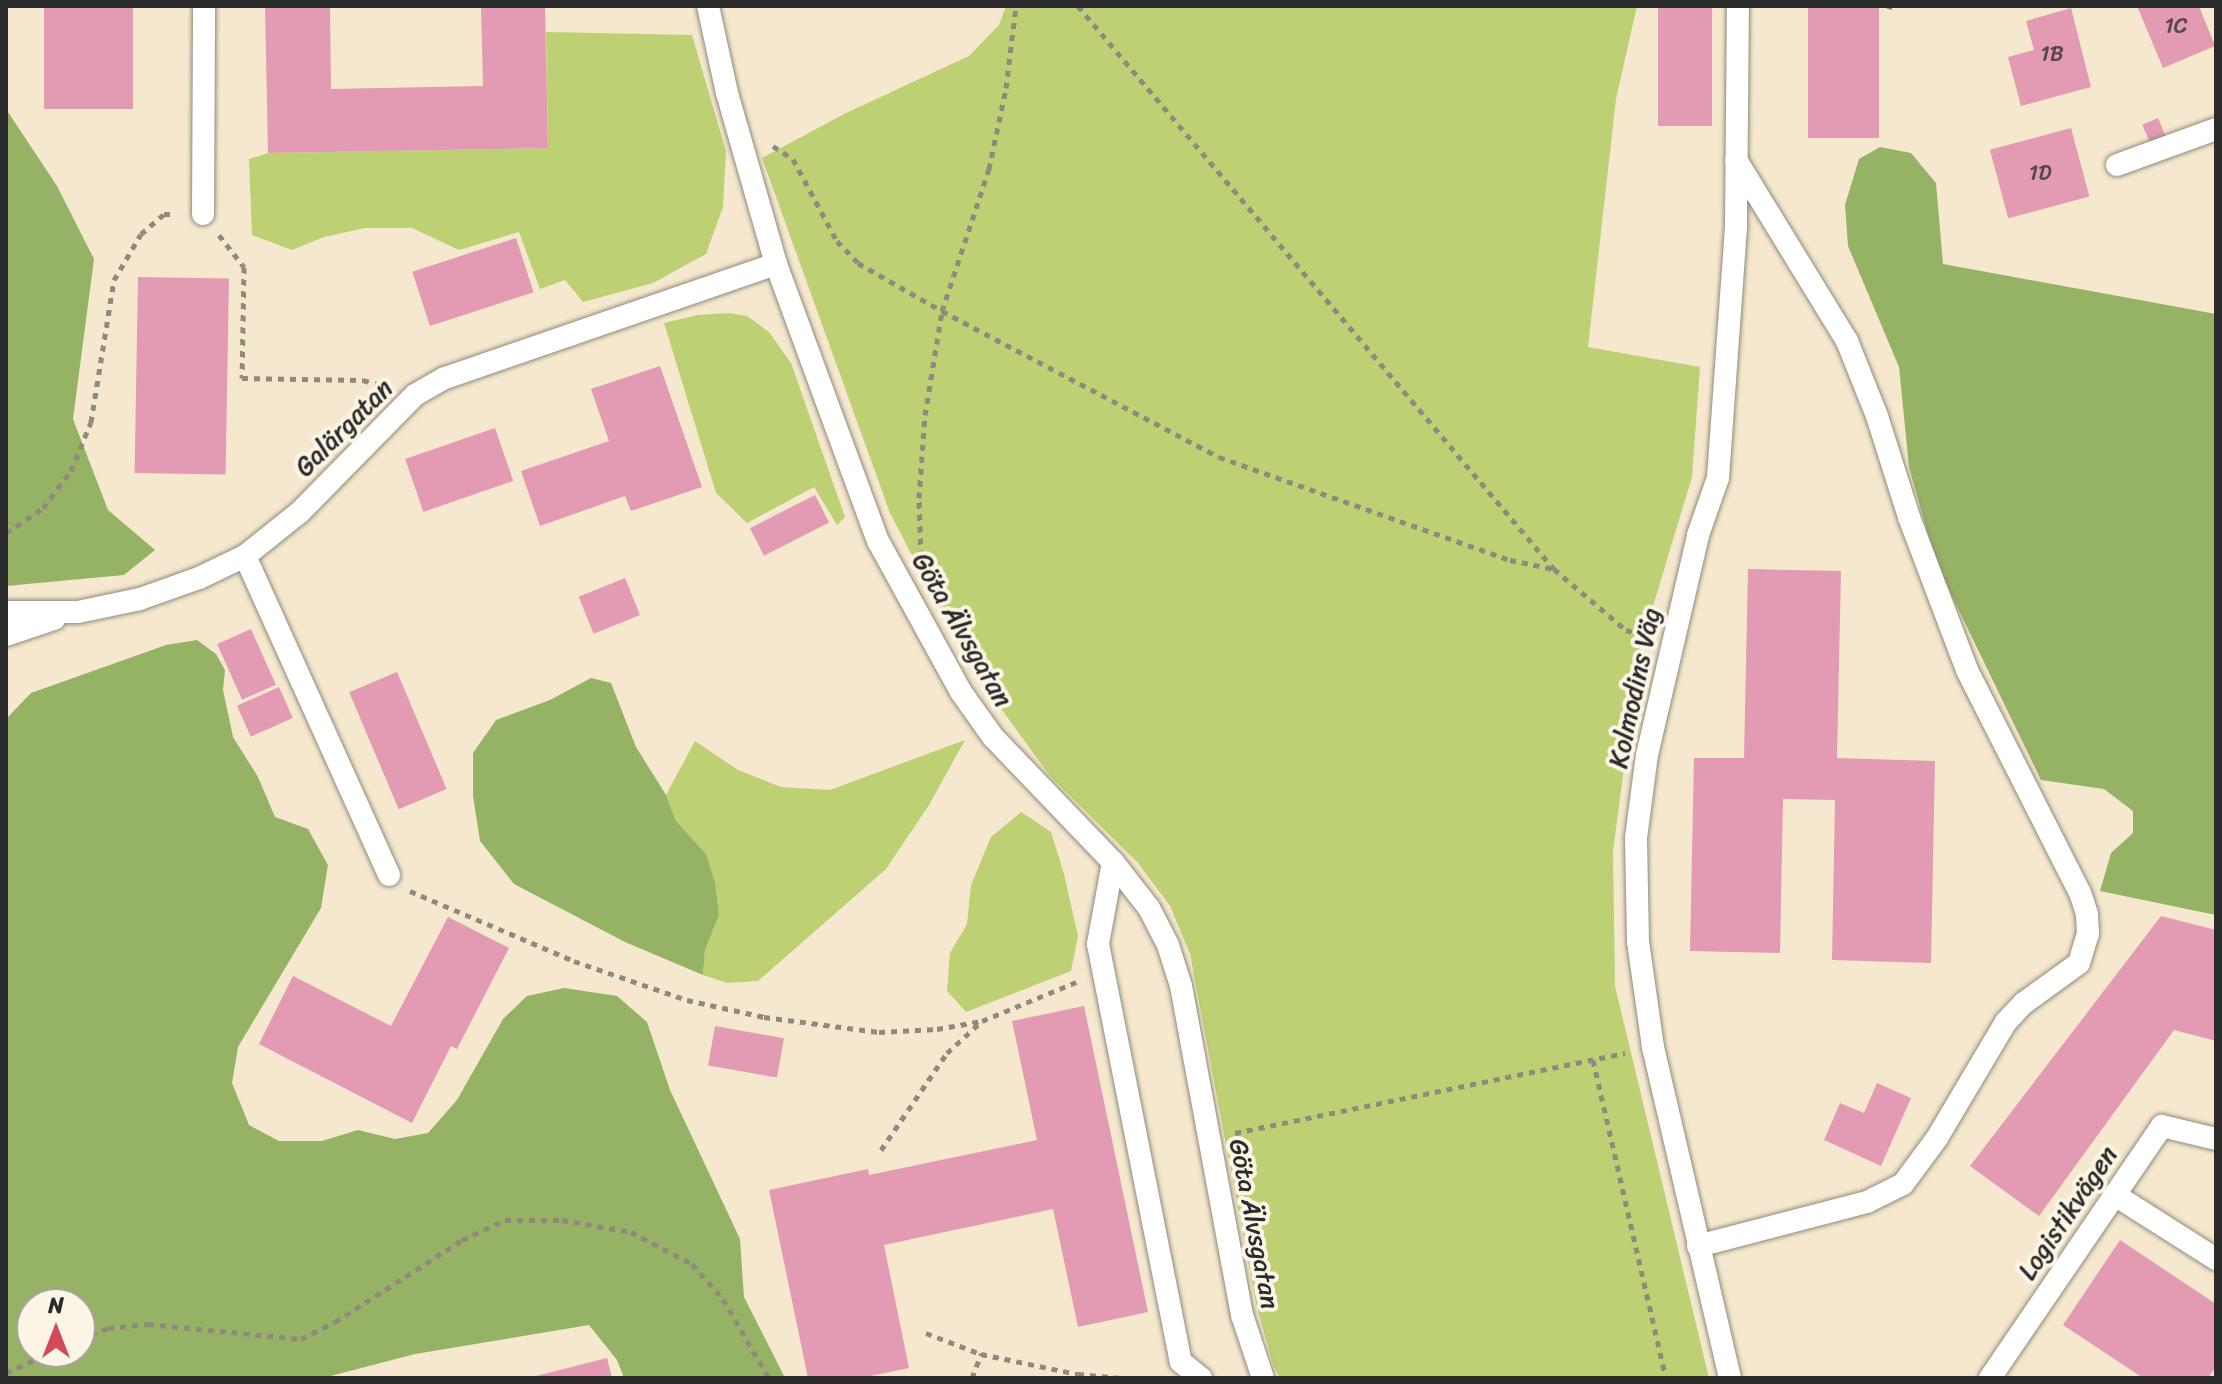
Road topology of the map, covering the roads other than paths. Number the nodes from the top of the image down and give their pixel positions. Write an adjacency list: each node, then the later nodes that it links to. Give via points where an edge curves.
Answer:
1 (204, 6): 7 (lane)
2 (708, 6): 8 (lane, Göta Älvsgatan)
3 (1738, 6): 5 (lane, Kolmodins Väg)
4 (2216, 129): 6 (lane)
5 (1735, 159): 17 (lane, Kolmodins Väg, via 1735,239 1718,478 1698,535 1672,645 1647,755 1636,838 1638,942 1653,1047); 17 (lane, via 1847,341 1967,670 2080,893 2088,934 2079,963 2006,1022 1937,1138 1903,1184 1867,1202)
6 (2117, 165)
7 (203, 214)
8 (776, 264): 9 (lane, Galärgatan, via 445,378 415,395 300,512); 13 (lane, Göta Älvsgatan, via 878,541 961,692 1026,775)
9 (245, 556): 11 (lane, Galärgatan, via 140,599); 14 (lane)
10 (6, 612): 11 (lane, Galärgatan)
11 (78, 612): 12 (lane)
12 (6, 635)
13 (1113, 862): 19 (lane, via 1098,944 1181,1362); 20 (lane, Göta Älvsgatan, via 1149,908 1181,986 1242,1315)
14 (389, 875)
15 (2216, 1139): 16 (lane, Logistikvägen, via 2162,1126)
16 (2115, 1195): 18 (lane); 22 (lane, Logistikvägen)
17 (1698, 1246): 21 (lane, Kolmodins Väg)
18 (2216, 1259)
19 (1201, 1378)
20 (1263, 1378)
21 (1730, 1378)
22 (1990, 1378)

